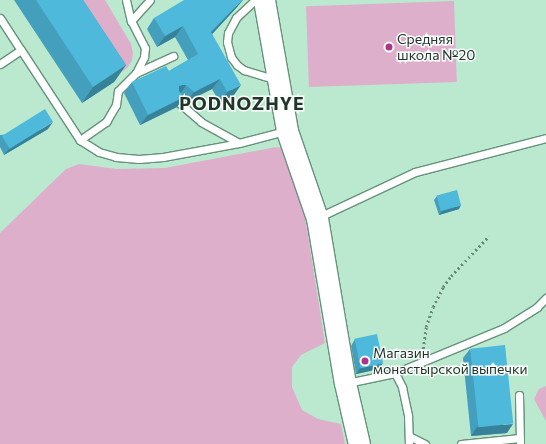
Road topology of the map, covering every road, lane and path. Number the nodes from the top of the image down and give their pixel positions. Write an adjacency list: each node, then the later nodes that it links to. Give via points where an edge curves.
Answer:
1 (126, 0): 6 (lane)
2 (150, 0): 6 (lane)
3 (255, 0): 11 (lane, via 236,18 228,33 227,42 231,57 244,70)
4 (264, 0): 11 (main road)
5 (0, 18): 7 (lane)
6 (131, 21): 10 (lane, via 145,48 144,57)
7 (21, 50): 9 (lane); 15 (lane)
8 (172, 56): 10 (lane)
9 (0, 64)
10 (136, 73): 15 (lane, via 118,91 116,105 106,122)
11 (277, 80): 13 (main road)
12 (176, 100): 16 (lane, via 201,122)
13 (287, 131): 16 (lane); 17 (main road)
14 (546, 138): 17 (lane, via 415,172)
15 (80, 140): 16 (lane, via 99,152 139,159)
16 (239, 143)
17 (317, 218): 22 (main road)
18 (489, 236): 20 (path, via 451,276 433,307 423,342)
19 (546, 298): 20 (lane, via 538,307 504,328)
20 (423, 361): 21 (lane)
21 (395, 373): 22 (lane); 24 (lane, via 402,386 408,416)
22 (345, 383): 26 (main road)
23 (519, 395): 25 (lane)
24 (409, 440): 27 (lane)
25 (520, 441): 28 (lane)
26 (358, 444)
27 (425, 444)
28 (460, 444)

